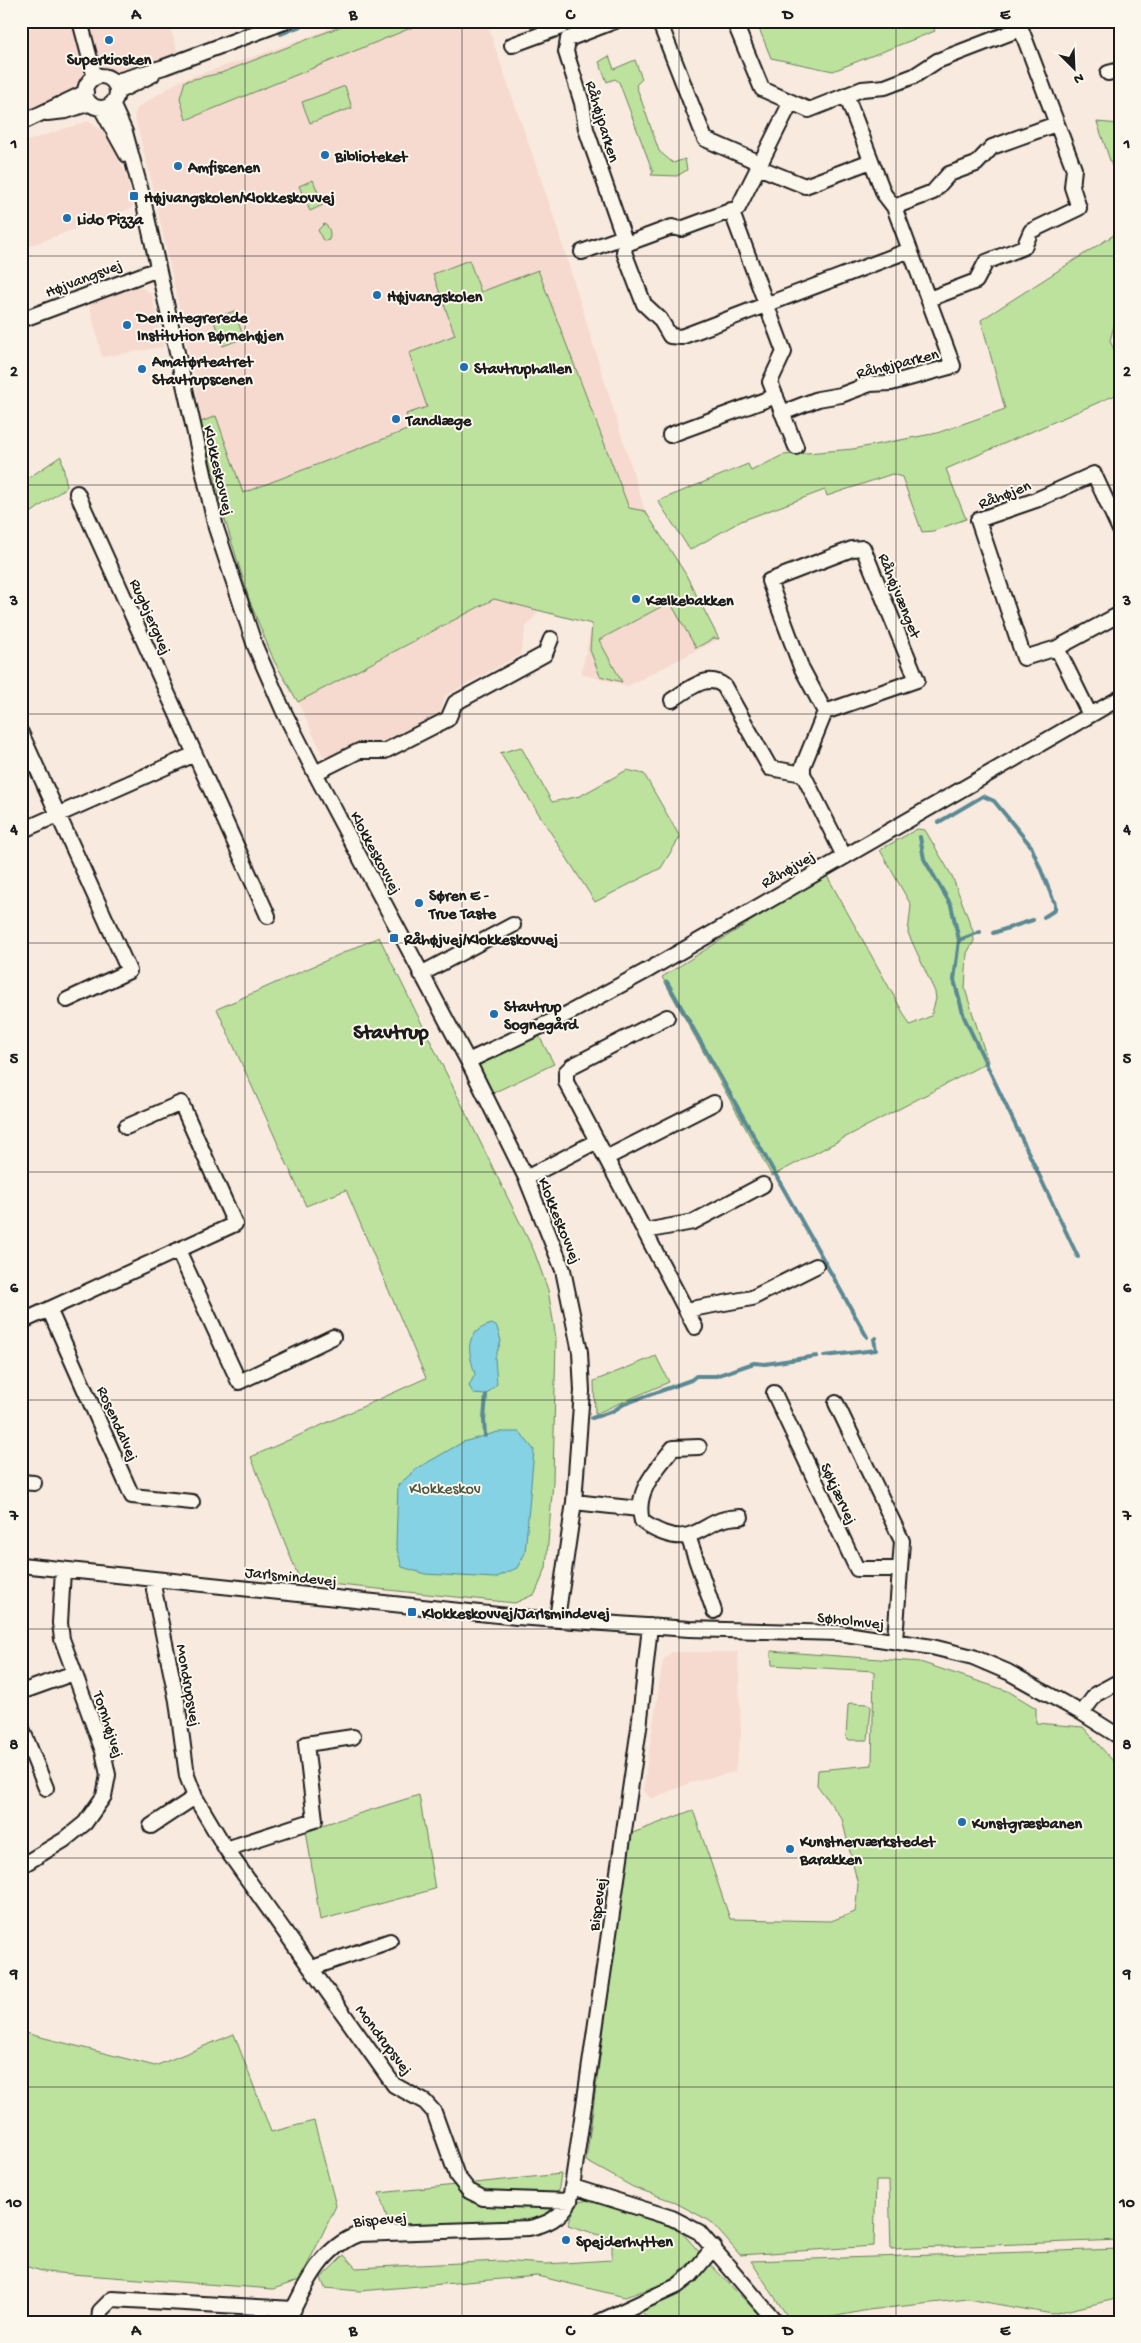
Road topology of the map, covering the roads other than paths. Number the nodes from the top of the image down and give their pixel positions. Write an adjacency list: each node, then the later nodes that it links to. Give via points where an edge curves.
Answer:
1 (80, 21): 11 (street, via 95,78 88,83)
2 (287, 21): 11 (street, via 164,67 126,90)
3 (616, 21): 8 (street, via 574,37)
4 (659, 21): 16 (street, via 705,139)
5 (734, 21): 12 (street, via 762,89)
6 (560, 24): 8 (street, Råhøjparken); 9 (street, Råhøjparken)
7 (1019, 25): 10 (street, via 937,61 914,76 885,87 862,89); 14 (street)
8 (567, 43): 19 (street, Råhøjparken, via 566,52 582,103 586,129)
9 (512, 45)
10 (846, 95): 12 (street, via 809,110); 15 (street, Råhøjparken)
11 (103, 97): 13 (street, via 63,102); 22 (street, Klokkeskovvej, via 115,136 132,162)
12 (790, 102): 16 (street)
13 (21, 123)
14 (1056, 124): 17 (street, via 992,148 976,164 949,174 933,192); 23 (street, via 1074,169 1072,187 1079,208 1031,231 1024,246 986,262 976,281)
15 (871, 161): 16 (street, via 805,186); 17 (street, Råhøjparken, via 884,194)
16 (759, 165): 18 (street, via 738,208)
17 (894, 207): 20 (street, Råhøjparken)
18 (730, 210): 19 (street, via 681,229 672,227); 24 (street)
19 (625, 241): 21 (street); 24 (street, Råhøjparken, via 624,252 644,304 660,319 670,336 681,337)
20 (910, 250): 23 (street, Råhøjparken); 24 (street, Råhøjparken)
21 (582, 252)
22 (158, 268): 25 (street, Højvangsvej); 41 (street, Klokkeskovvej, via 226,560 256,646)
23 (929, 299): 27 (street, Råhøjparken, via 953,366 891,383 870,384)
24 (766, 305): 26 (street, via 784,352 770,382)
25 (21, 320)
26 (776, 396): 27 (street); 28 (street)
27 (782, 412): 29 (street)
28 (670, 435)
29 (796, 447)
30 (77, 493): 40 (street, Rugbjergvej)
31 (1120, 530): 34 (street, Råhøjen, via 1094,474 1036,500 978,520 1024,658)
32 (1120, 614): 34 (street, Råhøjen)
33 (551, 639): 41 (street, via 545,654 455,703 448,719 385,751 359,751)
34 (1056, 648): 38 (street)
35 (1120, 698): 38 (street, Råhøjvej)
36 (672, 700): 42 (street, via 707,680 718,680 770,768)
37 (826, 712): 37 (street, Råhøjvænget, via 917,680 863,548 852,549 769,581 801,667); 42 (street, via 803,766)
38 (1090, 715): 45 (street, Råhøjvej)
39 (21, 733): 43 (street)
40 (195, 754): 43 (street); 46 (street, Rugbjergvej)
41 (315, 773): 48 (street, Klokkeskovvej)
42 (803, 774): 45 (street)
43 (59, 815): 44 (street); 49 (street, via 129,971)
44 (21, 831)
45 (844, 856): 51 (street, Råhøjvej, via 650,969 569,1013)
46 (268, 916)
47 (513, 925): 48 (street)
48 (421, 974): 51 (street, Klokkeskovvej)
49 (67, 1000)
50 (667, 1017): 54 (street, via 566,1072 566,1082)
51 (468, 1061): 56 (street, Klokkeskovvej)
52 (714, 1103): 55 (street)
53 (126, 1127): 59 (street, via 182,1103 235,1224)
54 (597, 1141): 55 (street); 56 (street)
55 (606, 1158): 58 (street)
56 (526, 1178): 70 (street, Klokkeskovvej, via 564,1270 580,1352 582,1391)
57 (763, 1184): 58 (street, via 693,1222)
58 (644, 1231): 62 (street)
59 (178, 1250): 61 (street); 65 (street, via 238,1382)
60 (816, 1266): 62 (street, via 752,1298)
61 (49, 1309): 63 (street); 69 (street, Rosendalvej, via 132,1496)
62 (686, 1310): 64 (street)
63 (21, 1322)
64 (695, 1327)
65 (333, 1337)
66 (774, 1393): 75 (street, Søkjærvej, via 857,1569)
67 (836, 1403): 75 (street, via 898,1530 902,1541)
68 (699, 1447): 71 (street, via 673,1448 649,1479)
69 (192, 1502)
70 (574, 1502): 71 (street); 79 (street, Klokkeskovvej)
71 (639, 1509): 73 (street, via 642,1520 650,1527)
72 (741, 1517): 73 (street, via 726,1517)
73 (688, 1536): 78 (street)
74 (21, 1565): 76 (street, Jarlsmindevej)
75 (900, 1569): 81 (street)
76 (63, 1570): 77 (street, Jarlsmindevej); 82 (street, Tornhøjvej, via 60,1623)
77 (154, 1579): 79 (street, Jarlsmindevej); 91 (street, Mondrupsvej, via 177,1701 187,1776)
78 (714, 1611)
79 (557, 1620): 80 (street, Søholmvej)
80 (650, 1626): 81 (street, Søholmvej, via 839,1634); 97 (street, Bispevej, via 639,1728)
81 (895, 1641): 85 (street, Søholmvej, via 973,1657 1008,1672)
82 (74, 1673): 84 (street); 94 (street, Tornhøjvej, via 103,1751 108,1775 104,1796 85,1823)
83 (1120, 1681): 85 (street, via 1096,1694)
84 (21, 1692)
85 (1082, 1713): 88 (street, Søholmvej)
86 (21, 1726): 89 (street)
87 (353, 1737): 93 (street, via 306,1744 315,1820)
88 (1120, 1737)
89 (24, 1741): 90 (street)
90 (46, 1788)
91 (195, 1797): 92 (street); 93 (street, Mondrupsvej)
92 (151, 1826)
93 (226, 1850): 96 (street, Mondrupsvej)
94 (21, 1866)
95 (390, 1941): 96 (street)
96 (312, 1968): 98 (street, Mondrupsvej, via 394,2085 425,2102 434,2112 457,2176 469,2191 483,2198)
97 (573, 2187): 98 (street, Bispevej); 99 (street, via 672,2218 699,2232)
98 (570, 2201): 100 (street, Bispevej, via 555,2219 529,2228 359,2234 346,2239 323,2258)
99 (714, 2247): 103 (street, via 677,2286); 104 (street)
100 (294, 2309): 101 (street, via 112,2300 100,2311); 102 (street, Bispevej)
101 (100, 2322)
102 (287, 2322)
103 (599, 2322)
104 (776, 2322)

